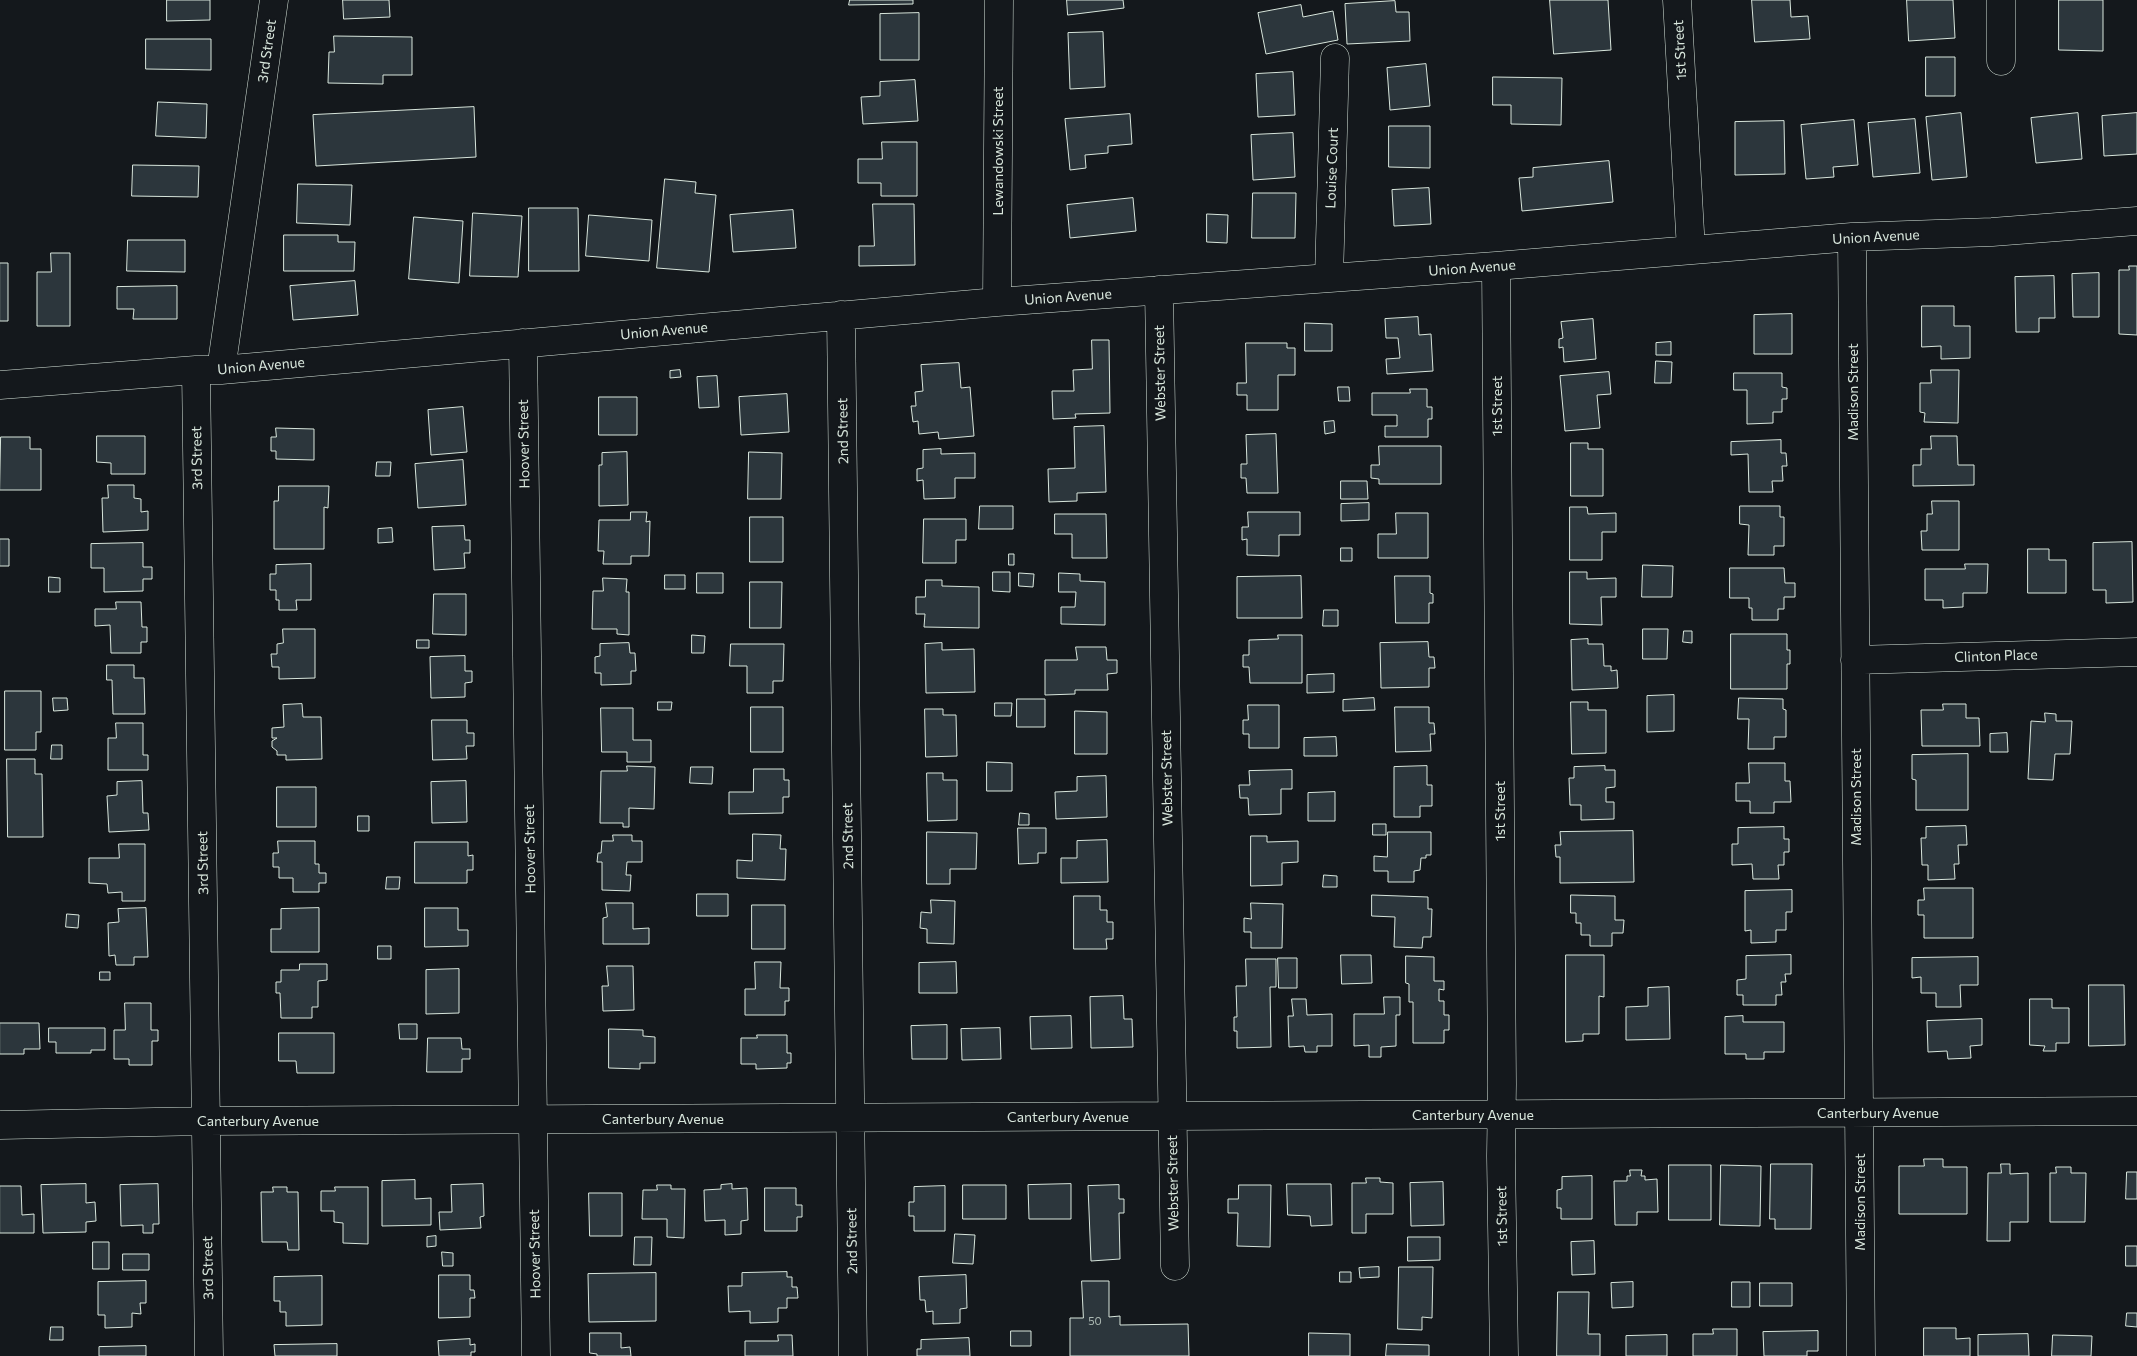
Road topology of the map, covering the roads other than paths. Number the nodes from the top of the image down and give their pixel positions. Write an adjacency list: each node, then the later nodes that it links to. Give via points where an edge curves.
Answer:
1 (274, 0): 16 (street, 3rd Street)
2 (999, 0): 13 (street, Lewandowski Street)
3 (1677, 0): 9 (street, 1st Street)
4 (2001, 0): 6 (street)
5 (1336, 58): 11 (street, Louise Court)
6 (2001, 60)
7 (2137, 221): 8 (street, Union Avenue, via 1992,232)
8 (1852, 237): 9 (street, Union Avenue); 19 (street, Madison Street)
9 (1691, 250): 10 (street, Union Avenue)
10 (1496, 266): 11 (street, Union Avenue); 22 (street, 1st Street)
11 (1329, 278): 12 (street, Union Avenue)
12 (1159, 290): 13 (street, Union Avenue); 23 (street, Webster Street)
13 (997, 302): 14 (street, Union Avenue)
14 (841, 315): 15 (street, Union Avenue); 24 (street, 2nd Street)
15 (523, 343): 16 (street, Union Avenue); 25 (street, Hoover Street)
16 (208, 370): 17 (street, Union Avenue); 26 (street, 3rd Street)
17 (0, 385)
18 (2137, 652): 19 (street, Clinton Place)
19 (1855, 660): 21 (street, Madison Street)
20 (2137, 1111): 21 (street, Canterbury Avenue)
21 (1859, 1113): 22 (street, Canterbury Avenue); 33 (street, Madison Street)
22 (1502, 1114): 23 (street, Canterbury Avenue); 32 (street, 1st Street)
23 (1172, 1116): 24 (street, Canterbury Avenue); 28 (street, Webster Street)
24 (851, 1118): 25 (street, Canterbury Avenue); 31 (street, 2nd Street)
25 (533, 1120): 26 (street, Canterbury Avenue); 30 (street, Hoover Street)
26 (206, 1121): 27 (street, Canterbury Avenue); 29 (street, 3rd Street)
27 (0, 1125)
28 (1175, 1266)
29 (209, 1356)
30 (536, 1356)
31 (853, 1356)
32 (1504, 1356)
33 (1861, 1356)

